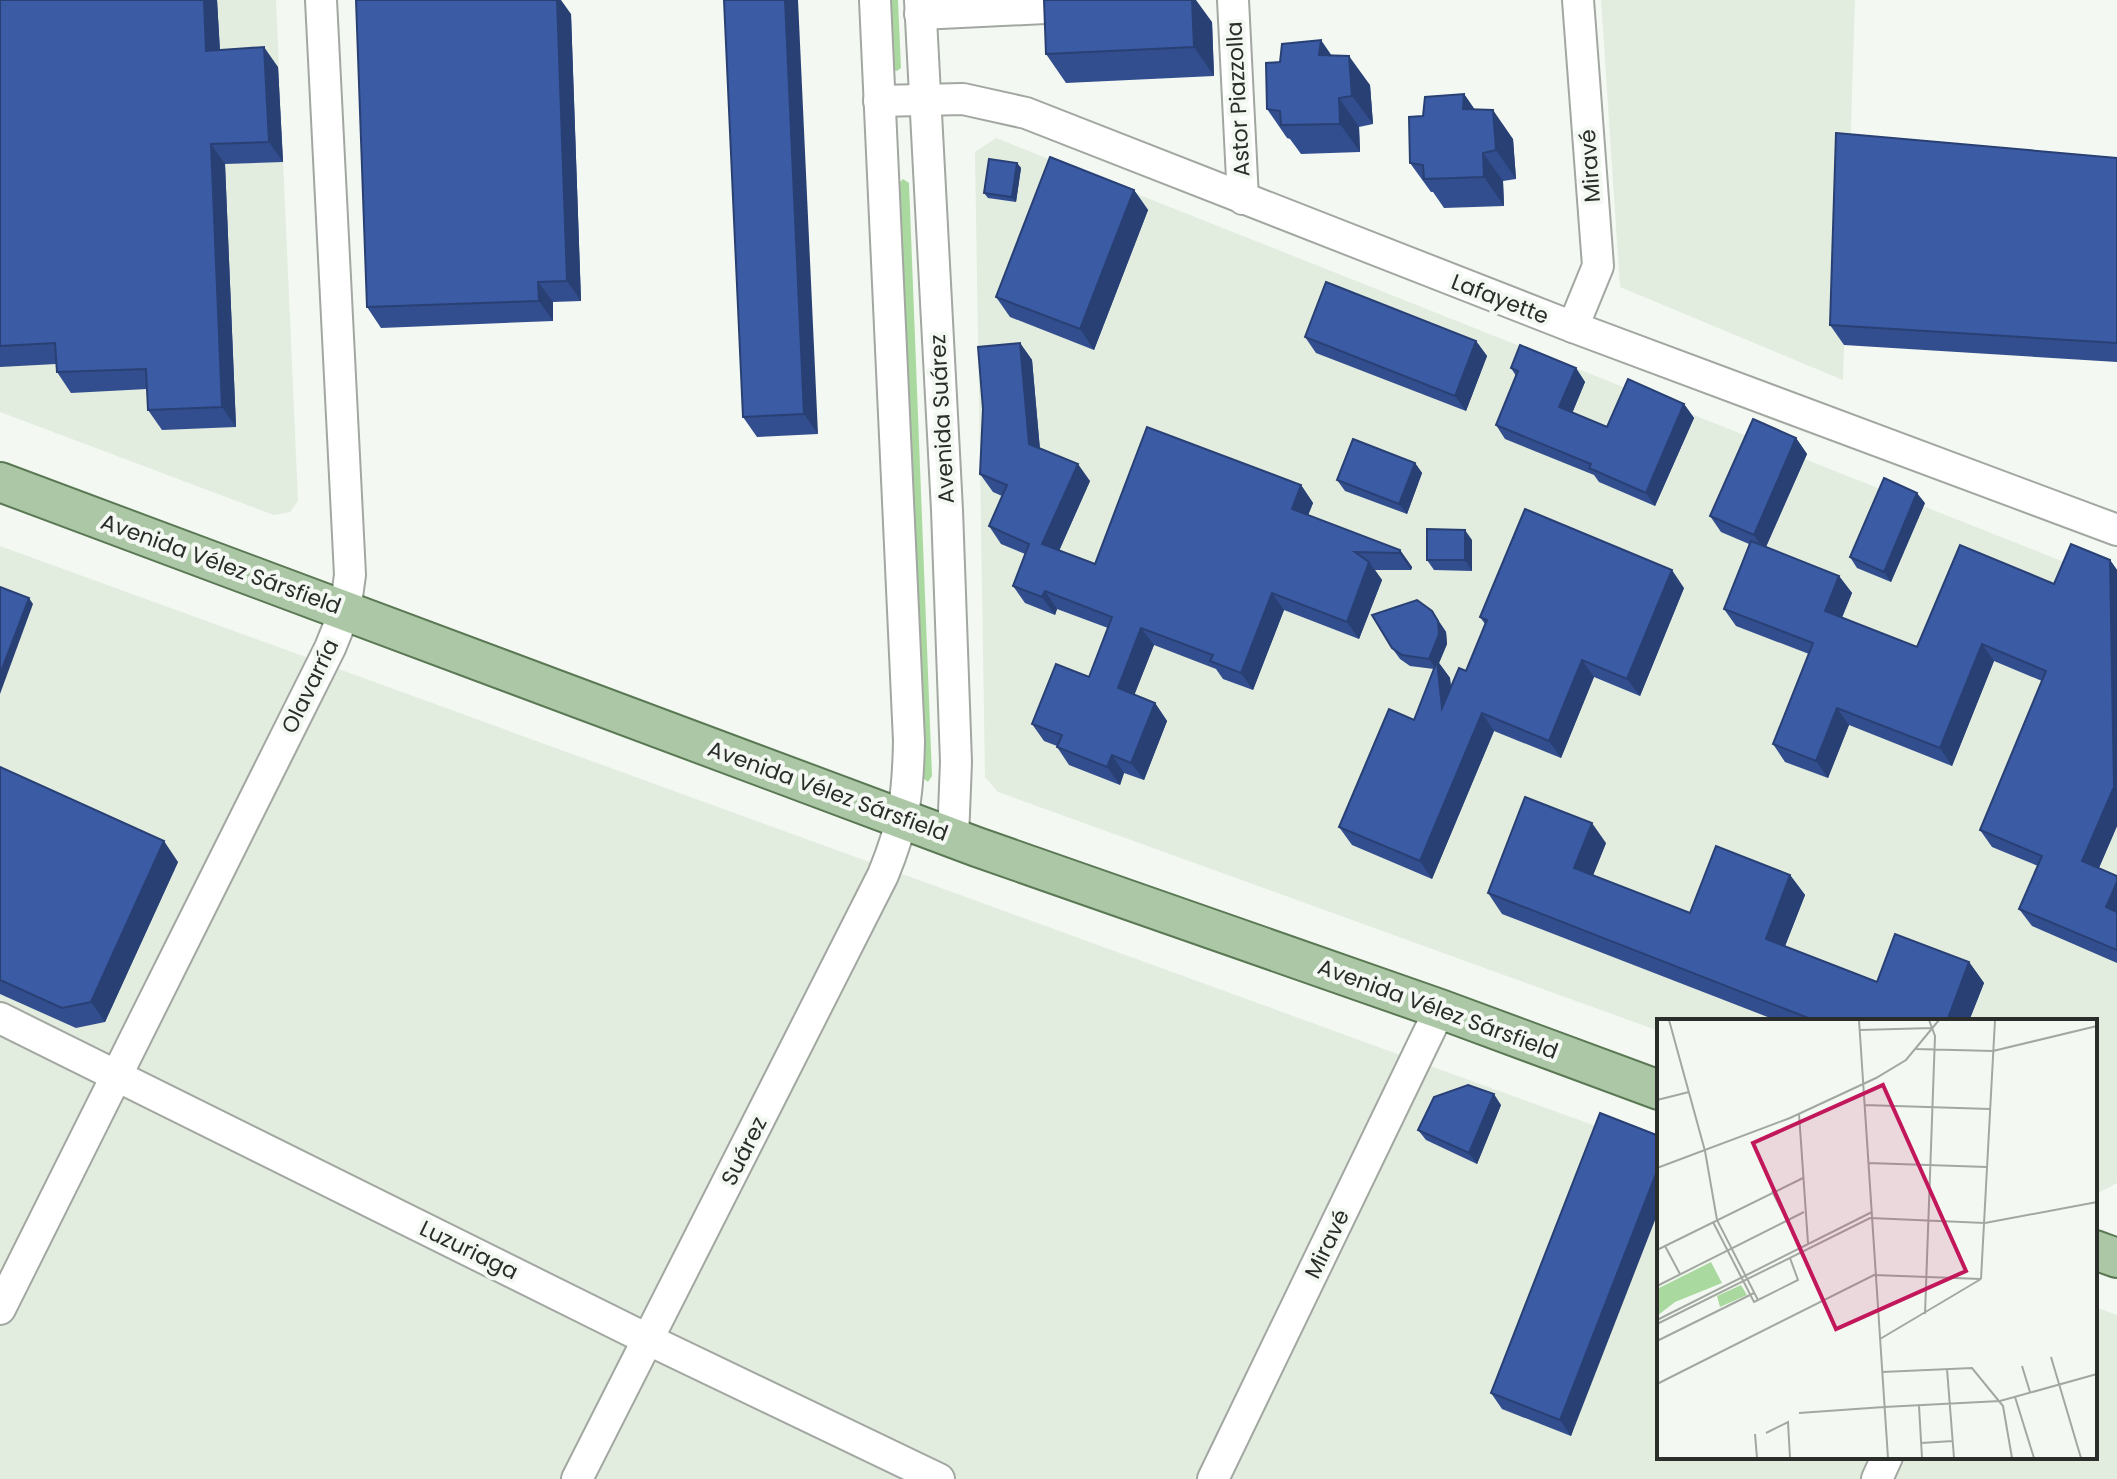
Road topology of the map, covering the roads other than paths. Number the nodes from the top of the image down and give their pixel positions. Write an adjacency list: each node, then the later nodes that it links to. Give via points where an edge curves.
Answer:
1 (321, 0): 13 (street, Olavarría, via 350,575)
2 (875, 0): 8 (street)
3 (1233, 0): 9 (street, Astor Piazzolla)
4 (1578, 0): 10 (street, Miravé, via 1598,266)
5 (1108, 5): 6 (street)
6 (920, 7): 7 (street, Avenida Suárez)
7 (924, 99): 8 (street, Lafayette); 9 (street, Lafayette, via 963,99 1026,113); 15 (street, Avenida Suárez, via 947,510 956,762)
8 (879, 101): 14 (street, via 909,741)
9 (1243, 199): 10 (street, Lafayette)
10 (1573, 327): 12 (street, Lafayette)
11 (0, 482): 13 (main road, Avenida Vélez Sársfield)
12 (2117, 530)
13 (345, 611): 14 (main road, Avenida Vélez Sársfield); 18 (street, Olavarría)
14 (902, 820): 15 (main road, Avenida Vélez Sársfield); 23 (street, Suárez, via 883,875)
15 (953, 838): 16 (main road, Avenida Vélez Sársfield)
16 (1440, 1009): 19 (main road, Avenida Vélez Sársfield); 27 (street, Miravé)
17 (0, 1018): 18 (street, Luzuriaga)
18 (116, 1075): 22 (street, Olavarría); 23 (street, Luzuriaga)
19 (1657, 1089)
20 (2097, 1251): 21 (main road)
21 (2117, 1258)
22 (0, 1309)
23 (649, 1340): 25 (street, Suárez); 26 (street, Luzuriaga)
24 (1886, 1459): 28 (street)
25 (577, 1479)
26 (939, 1479)
27 (1213, 1479)
28 (1877, 1479)

